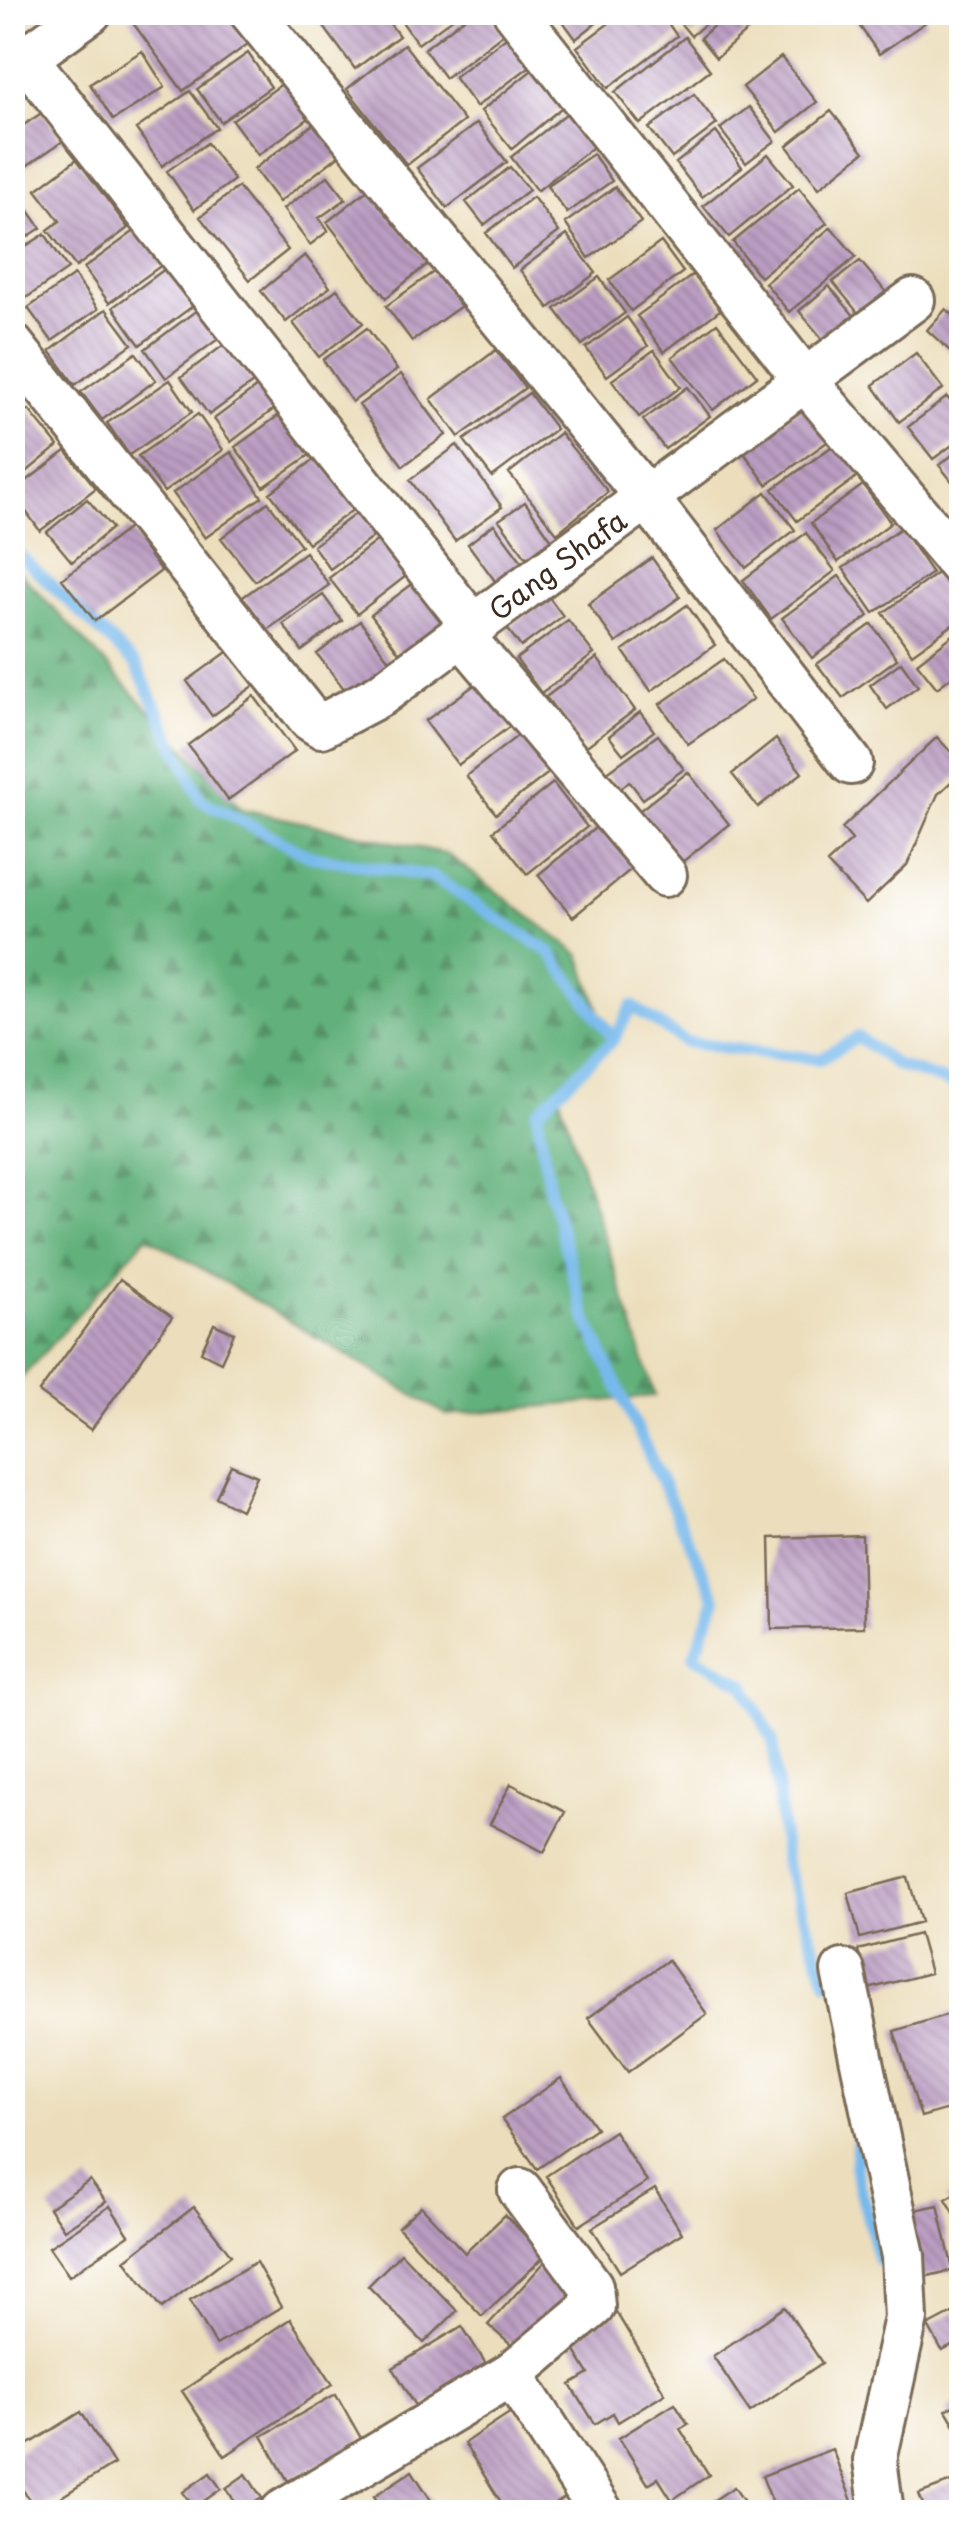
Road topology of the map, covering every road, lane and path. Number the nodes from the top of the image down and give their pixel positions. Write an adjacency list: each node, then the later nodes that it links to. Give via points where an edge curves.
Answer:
1 (90, 12): 4 (street)
2 (251, 12): 8 (street)
3 (516, 12): 7 (street)
4 (20, 63): 10 (street)
5 (913, 300): 7 (street, Gang Shafa)
6 (12, 345): 10 (street, Gang Shafa, via 316,724 353,713)
7 (805, 380): 8 (street, Gang Shafa); 9 (street)
8 (648, 500): 10 (street, Gang Shafa); 11 (street)
9 (962, 568)
10 (467, 630): 12 (street)
11 (851, 763)
12 (664, 875)
13 (842, 1971): 18 (street, via 903,2256 906,2318 875,2460)
14 (520, 2190): 15 (street, via 591,2286 594,2302)
15 (512, 2374): 16 (street); 17 (street)
16 (282, 2512)
17 (601, 2512)
18 (882, 2512)

